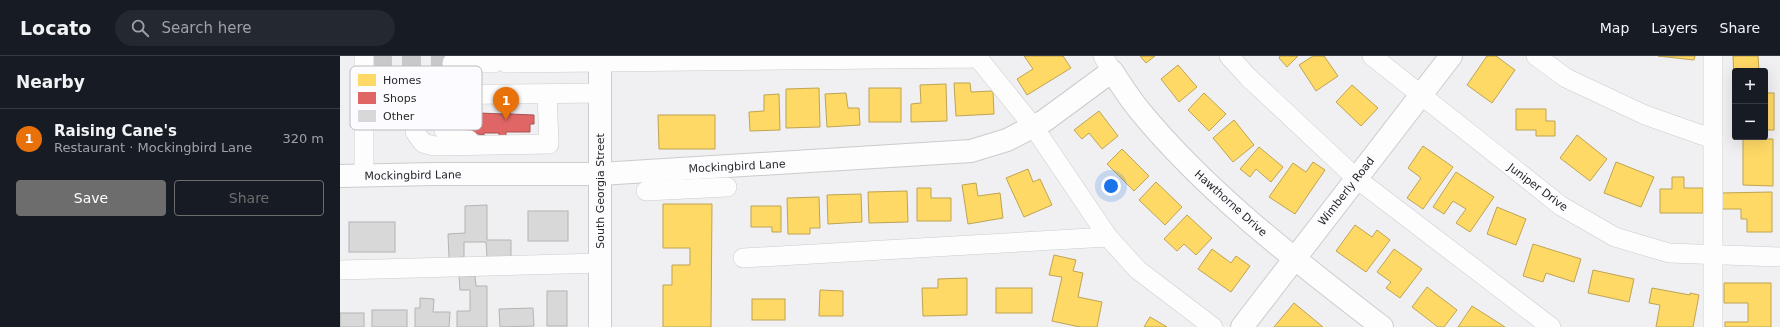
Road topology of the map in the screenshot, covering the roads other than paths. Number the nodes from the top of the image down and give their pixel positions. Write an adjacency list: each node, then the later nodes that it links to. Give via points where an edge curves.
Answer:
1 (1229, 56): 23 (street)
2 (1372, 56): 11 (street, Juniper Drive)
3 (1451, 56): 11 (main road, Wimberly Road)
4 (1536, 56): 17 (street, via 1566,78 1645,115)
5 (1713, 56): 17 (street)
6 (600, 59): 7 (street); 9 (main road, South Georgia Street); 13 (street, via 978,58)
7 (490, 63)
8 (1107, 64): 13 (main road, Mockingbird Lane, via 1044,121); 30 (main road, Hawthorne Drive, via 1139,110 1186,162 1216,192)
9 (601, 93): 10 (street); 20 (main road, South Georgia Street)
10 (547, 94): 12 (street); 18 (street, via 549,144)
11 (1420, 95): 23 (main road, Wimberly Road); 27 (street, Juniper Drive, via 1561,206 1615,237 1669,253)
12 (482, 99)
13 (1033, 126): 20 (main road, Mockingbird Lane, via 1007,140 971,151); 26 (street)
14 (365, 130): 21 (street)
15 (415, 130): 18 (street, via 423,143)
16 (453, 130): 18 (street)
17 (1713, 139): 27 (street)
18 (442, 141): 19 (street)
19 (434, 174): 20 (main road, Mockingbird Lane); 21 (main road, Mockingbird Lane)
20 (600, 174): 31 (main road, South Georgia Street)
21 (364, 175): 22 (main road, Mockingbird Lane)
22 (340, 176)
23 (1357, 179): 30 (main road, Wimberly Road); 37 (street)
24 (727, 187): 25 (street)
25 (646, 191)
26 (1108, 237): 29 (street); 34 (street, via 1138,270)
27 (1713, 255): 28 (street, Juniper Drive); 38 (street)
28 (1780, 257)
29 (742, 258)
30 (1294, 259): 35 (main road, Wimberly Road); 36 (main road, Hawthorne Drive)
31 (600, 264): 32 (street); 33 (main road, South Georgia Street)
32 (340, 270)
33 (600, 327)
34 (1213, 327)
35 (1242, 327)
36 (1382, 327)
37 (1551, 327)
38 (1713, 327)

